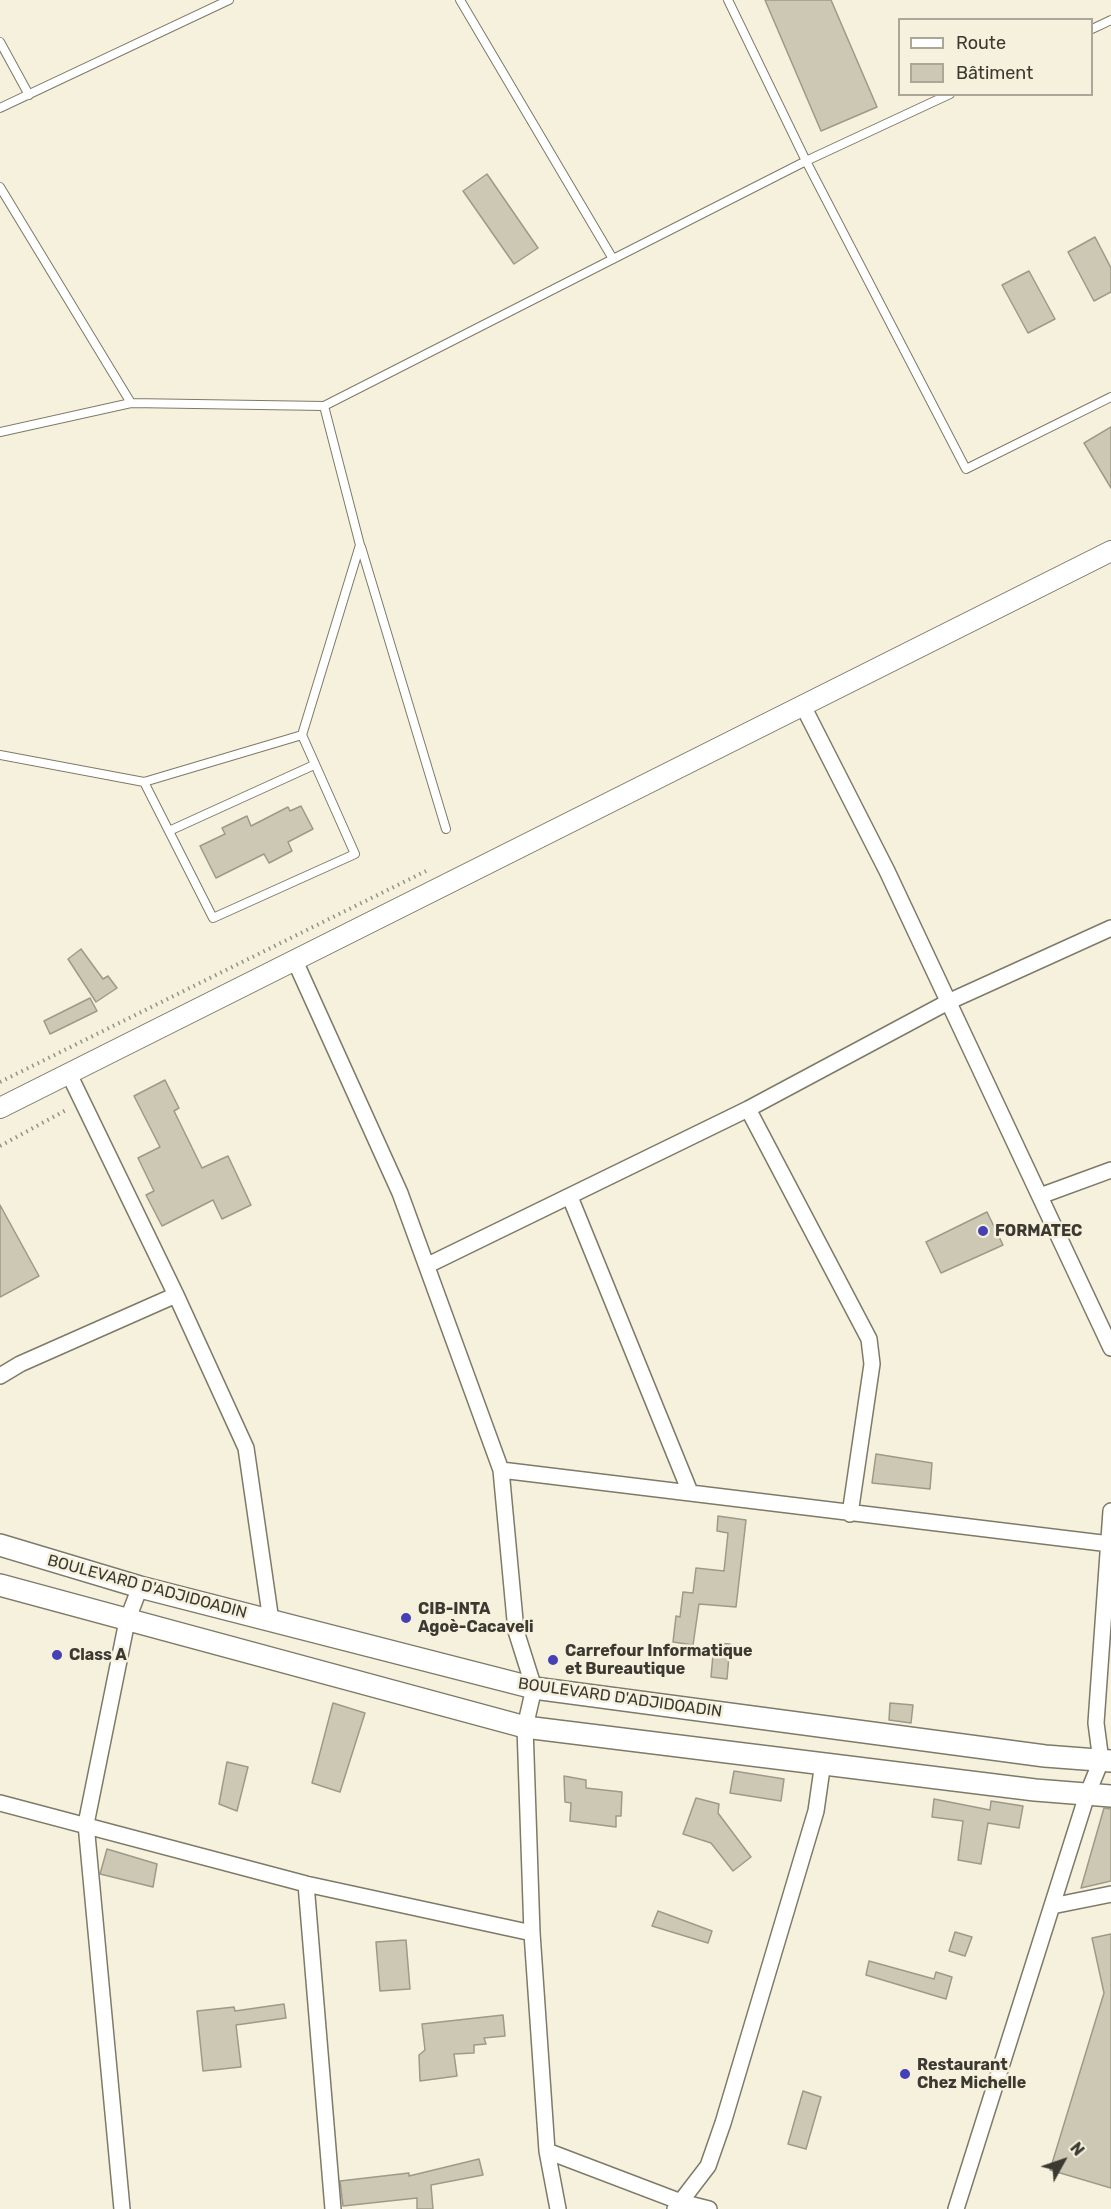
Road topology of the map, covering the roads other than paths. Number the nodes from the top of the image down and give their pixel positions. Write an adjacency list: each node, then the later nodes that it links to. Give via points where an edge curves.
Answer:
1 (229, 0): 7 (lane)
2 (460, 0): 12 (lane)
3 (728, 0): 10 (lane)
4 (1111, 20): 5 (lane)
5 (1093, 29)
6 (0, 42): 7 (lane)
7 (29, 95): 9 (lane)
8 (946, 96): 10 (lane)
9 (0, 108)
10 (806, 161): 12 (lane); 13 (lane, via 966,469)
11 (0, 187): 14 (lane)
12 (613, 259): 15 (lane)
13 (1111, 397)
14 (131, 403): 15 (lane); 16 (lane)
15 (324, 406): 17 (lane)
16 (0, 432)
17 (360, 545): 20 (lane); 24 (lane)
18 (1111, 551): 19 (street)
19 (803, 706): 27 (street); 28 (street)
20 (302, 735): 22 (lane); 23 (lane)
21 (0, 755): 23 (lane)
22 (314, 765): 25 (lane); 25 (lane, via 355,854 213,918)
23 (144, 782): 25 (lane)
24 (446, 829)
25 (169, 831)
26 (1111, 928): 28 (street)
27 (295, 961): 29 (street); 35 (street, via 400,1193)
28 (948, 1002): 31 (street); 33 (street)
29 (69, 1074): 30 (street); 36 (street)
30 (0, 1108)
31 (748, 1109): 34 (street); 42 (street, via 869,1340 872,1364)
32 (1111, 1170): 33 (street)
33 (1040, 1196): 37 (street)
34 (570, 1197): 35 (street); 40 (street)
35 (428, 1265): 39 (street)
36 (176, 1295): 38 (street); 48 (street, via 246,1448)
37 (1111, 1348)
38 (0, 1376)
39 (501, 1470): 40 (street); 49 (street, via 516,1631)
40 (690, 1492): 42 (street)
41 (1111, 1510): 43 (street)
42 (850, 1514): 43 (street)
43 (1110, 1544): 51 (street, via 1096,1723)
44 (0, 1545): 46 (main road, BOULEVARD D'ADJIDOADIN)
45 (0, 1585): 47 (main road)
46 (140, 1587): 47 (street); 48 (main road, BOULEVARD D'ADJIDOADIN)
47 (127, 1621): 50 (main road); 56 (street)
48 (271, 1621): 49 (main road, BOULEVARD D'ADJIDOADIN)
49 (534, 1688): 50 (street); 51 (main road, BOULEVARD D'ADJIDOADIN)
50 (525, 1727): 52 (main road); 60 (street)
51 (1106, 1761): 53 (street)
52 (823, 1762): 53 (main road); 62 (street, via 816,1811 723,2123 708,2166)
53 (1087, 1795): 54 (main road); 59 (street)
54 (1111, 1796)
55 (0, 1803): 56 (street)
56 (86, 1824): 57 (street); 63 (street)
57 (306, 1884): 60 (street); 64 (street)
58 (1111, 1894): 59 (street)
59 (1052, 1906): 67 (street)
60 (532, 1933): 61 (street)
61 (547, 2151): 62 (street); 65 (street)
62 (678, 2205): 66 (street)
63 (120, 2208)
64 (333, 2209)
65 (558, 2209)
66 (709, 2209)
67 (956, 2209)

